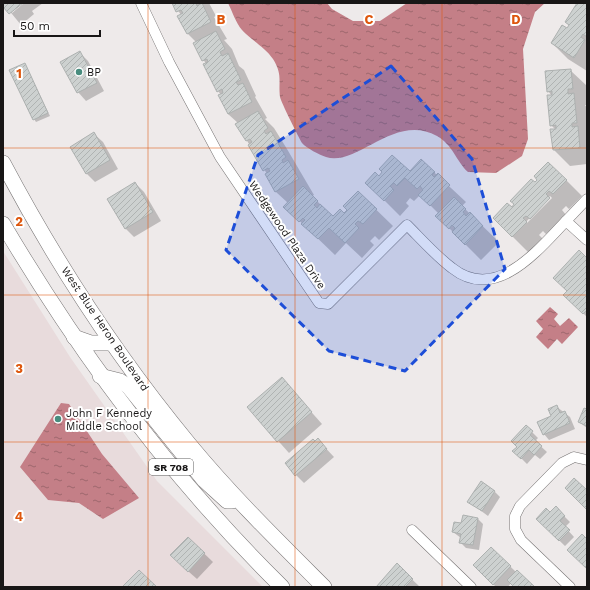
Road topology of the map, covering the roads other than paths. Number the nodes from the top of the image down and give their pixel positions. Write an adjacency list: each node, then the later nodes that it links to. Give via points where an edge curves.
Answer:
1 (141, 3): 4 (street, Wedgewood Plaza Drive, via 169,62 220,157 319,303 328,304 407,225 452,268 469,278 484,280 502,276 517,268)
2 (3, 163): 8 (main road, West Blue Heron Boulevard / SR 708, via 50,247)
3 (587, 199): 4 (street, Wedgewood Plaza Drive)
4 (566, 221): 6 (street)
5 (3, 224): 7 (main road, SR 708)
6 (587, 240)
7 (74, 337): 8 (main road, via 91,343); 9 (main road, SR 708)
8 (112, 343): 11 (main road, West Blue Heron Boulevard / SR 708, via 150,395)
9 (100, 376): 11 (main road, via 120,381 128,386 204,480 227,501); 13 (main road, SR 708, via 215,518)
10 (587, 460): 16 (street, via 574,457 562,463 520,506 514,522 521,540)
11 (239, 500): 14 (main road, West Blue Heron Boulevard / SR 708)
12 (412, 530): 15 (street)
13 (282, 587)
14 (324, 587)
15 (471, 587)
16 (570, 587)

